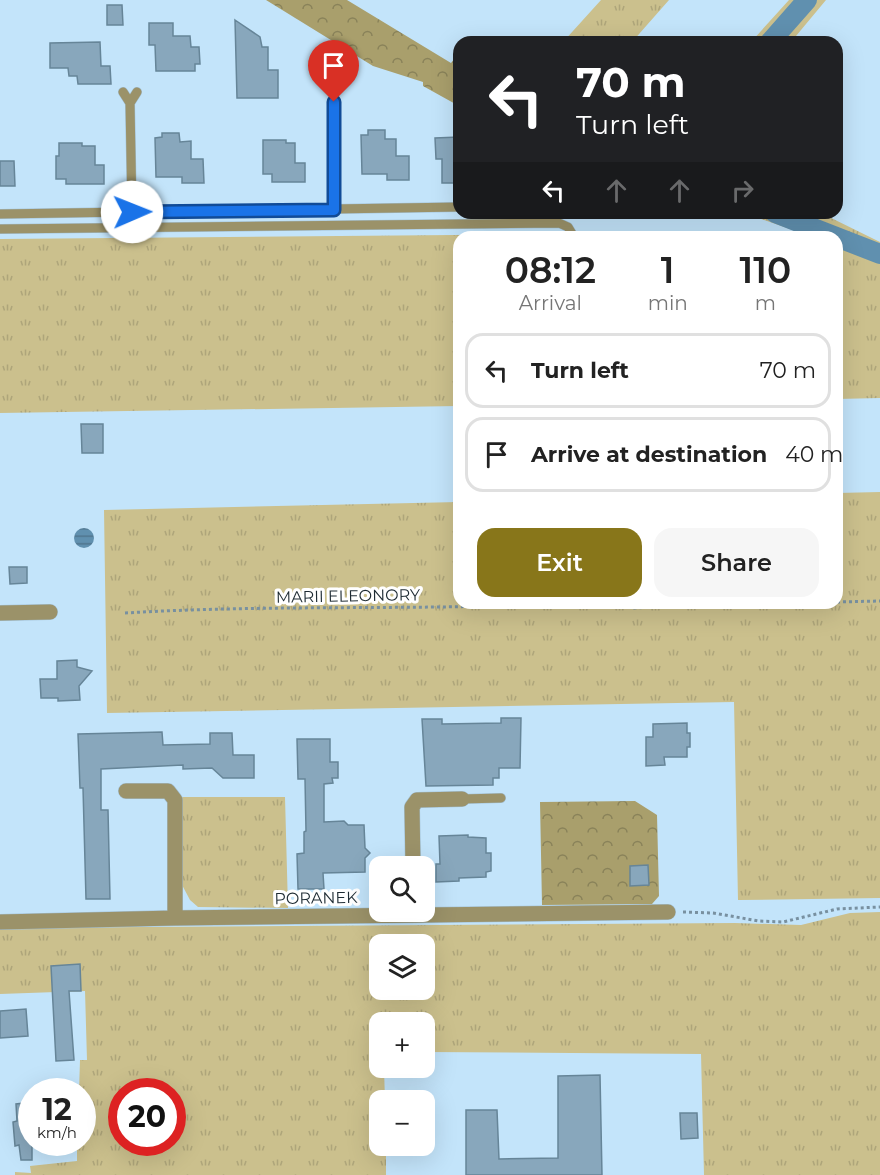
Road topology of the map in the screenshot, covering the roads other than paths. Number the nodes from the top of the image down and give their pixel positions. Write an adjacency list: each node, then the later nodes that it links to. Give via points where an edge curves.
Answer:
1 (123, 92): 4 (lane)
2 (137, 92): 4 (lane)
3 (334, 102): 6 (lane)
4 (129, 103): 7 (lane)
5 (453, 207): 6 (lane)
6 (334, 210): 7 (lane)
7 (132, 212): 8 (lane)
8 (0, 214)
9 (0, 229): 10 (lane, via 559,223)
10 (570, 231)
11 (50, 612): 12 (street)
12 (0, 613)
13 (126, 791): 20 (street, via 168,790 175,800)
14 (501, 798): 15 (lane)
15 (462, 799): 16 (street, via 417,800 412,807)
16 (413, 856)
17 (668, 912): 18 (street, PORANEK)
18 (435, 914)
19 (369, 915): 20 (street, PORANEK)
20 (175, 918): 21 (street, PORANEK)
21 (0, 922)

